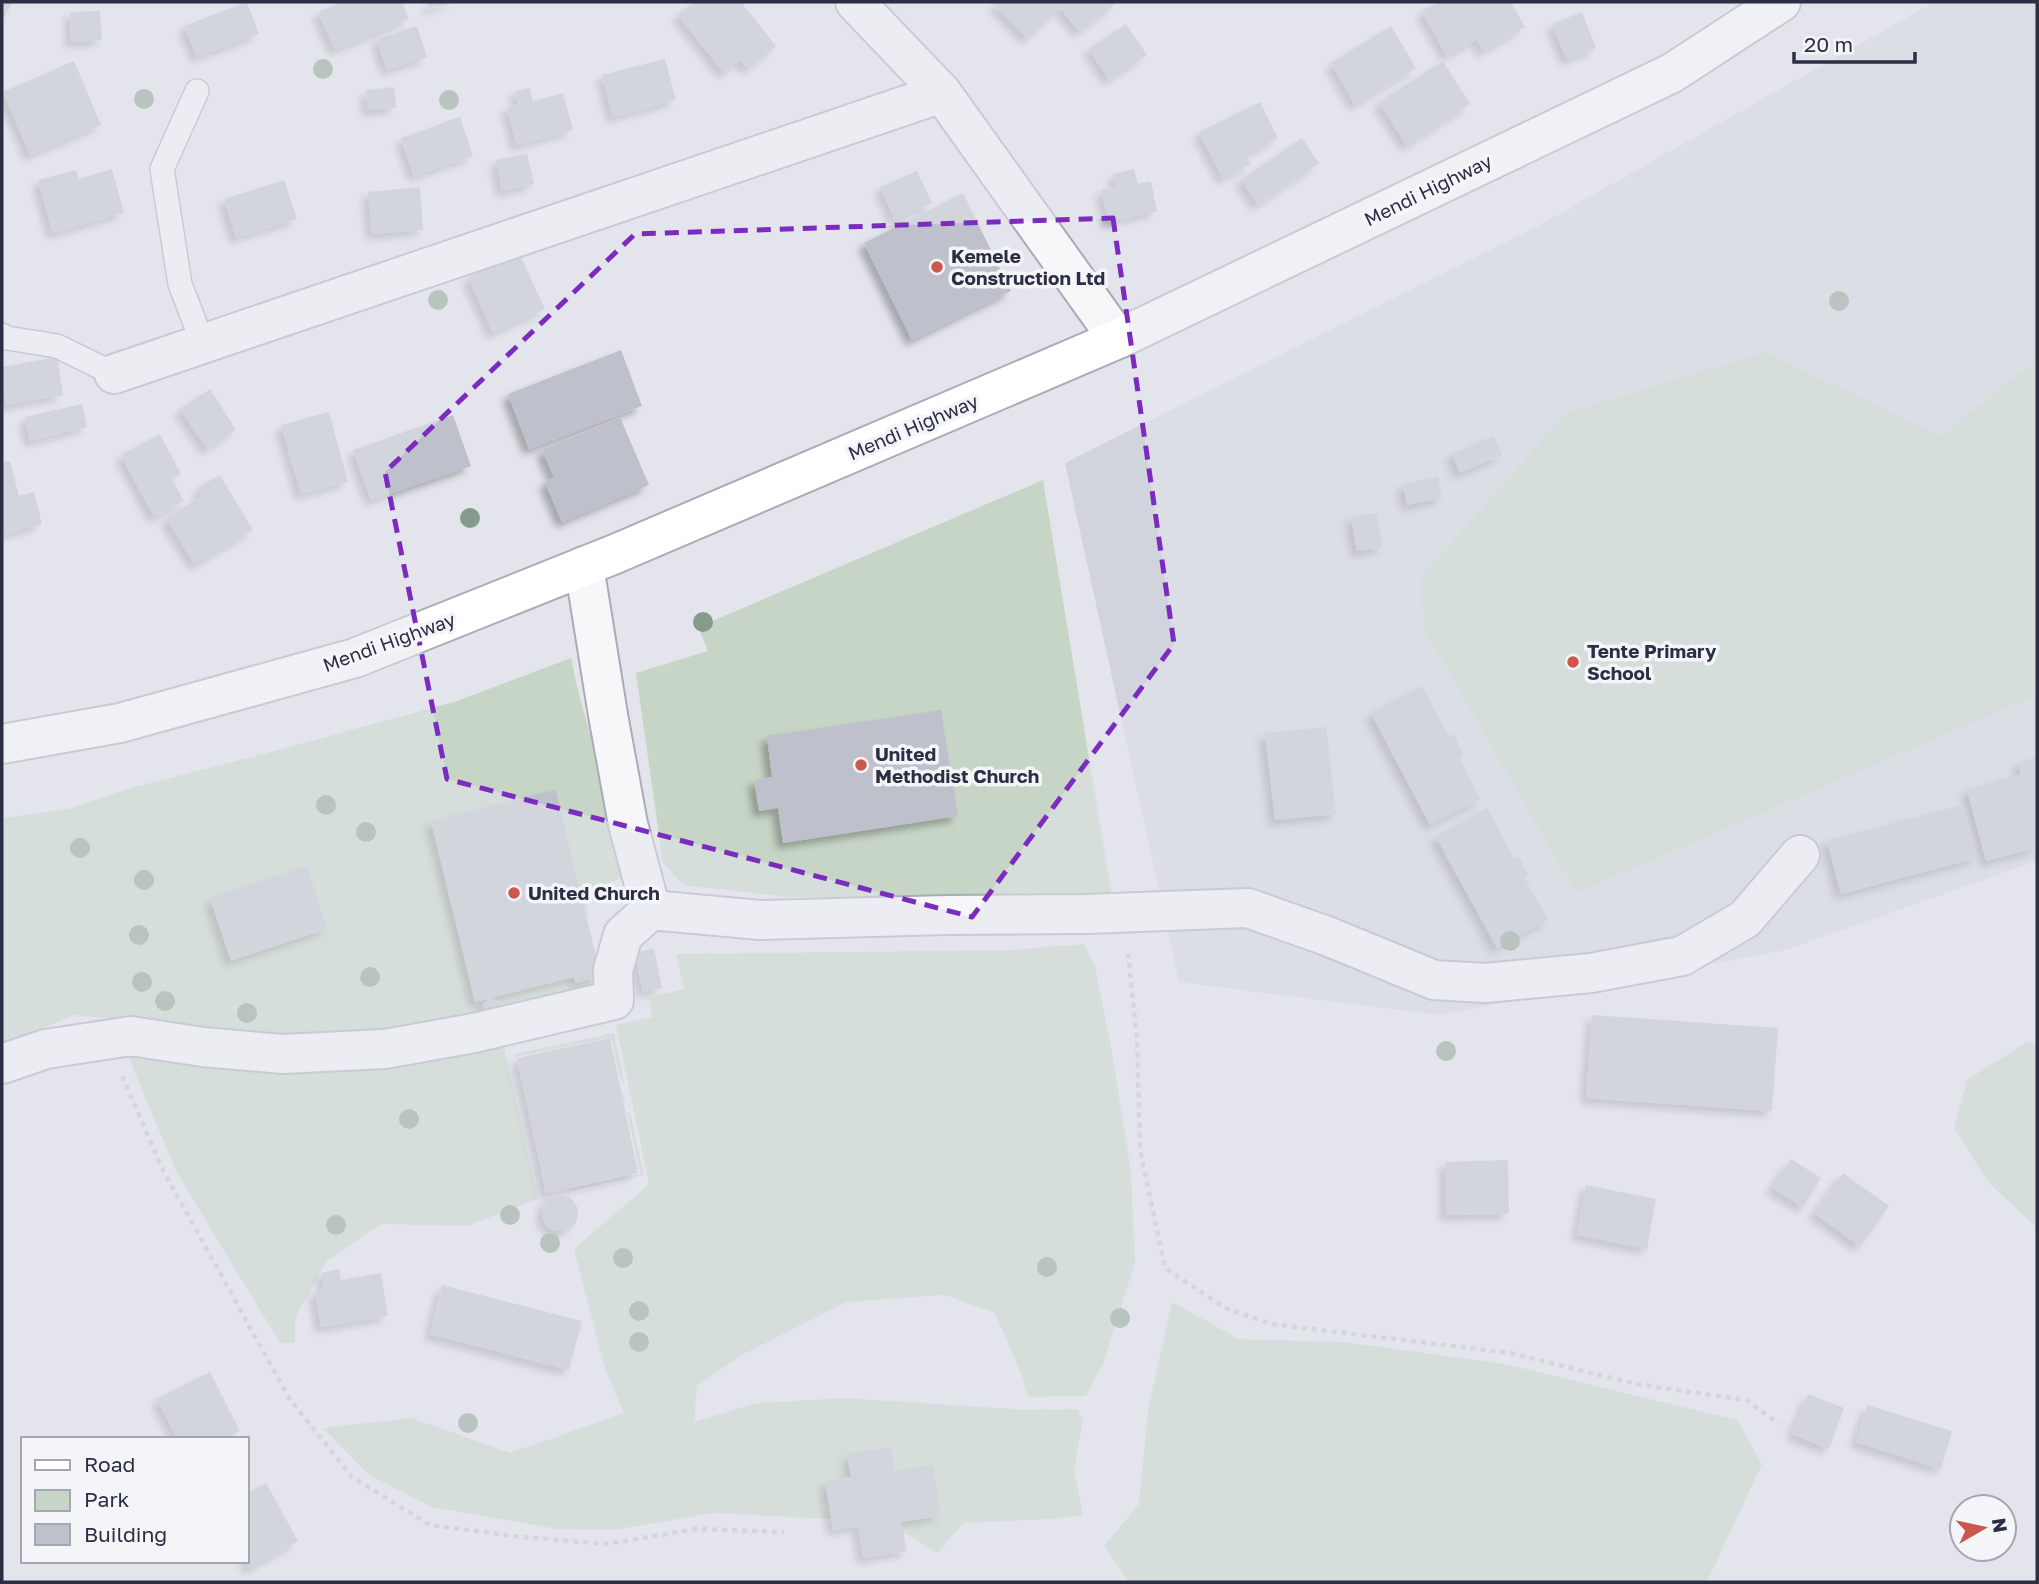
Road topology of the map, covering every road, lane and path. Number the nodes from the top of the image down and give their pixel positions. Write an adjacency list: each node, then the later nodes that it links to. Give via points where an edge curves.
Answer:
1 (855, 2): 4 (street)
2 (1781, 2): 6 (main road, Mendi Highway, via 1672,73)
3 (197, 91): 7 (lane, via 162,169 180,284)
4 (942, 93): 6 (street); 7 (street)
5 (2, 335): 8 (lane, via 57,346)
6 (1118, 339): 9 (main road, Mendi Highway)
7 (204, 344): 8 (street)
8 (114, 374)
9 (584, 566): 10 (main road, Mendi Highway, via 355,657 120,723); 12 (street, via 628,824)
10 (2, 744)
11 (1800, 855): 13 (street, via 1745,919 1682,956 1591,973 1485,984 1434,980 1248,908)
12 (651, 910): 13 (street, via 760,920); 14 (street, via 623,935 613,970 614,1000 561,1013 385,1049 283,1054 131,1036)
13 (1122, 913): 16 (path, via 1137,1039 1140,1150 1166,1268 1226,1308 1271,1324 1510,1353 1636,1384 1746,1400)
14 (107, 1040): 15 (street, via 46,1049); 17 (path, via 163,1170 289,1398 352,1477 430,1525 522,1537 606,1544 698,1529)
15 (2, 1064)
16 (1779, 1424)
17 (784, 1532)

